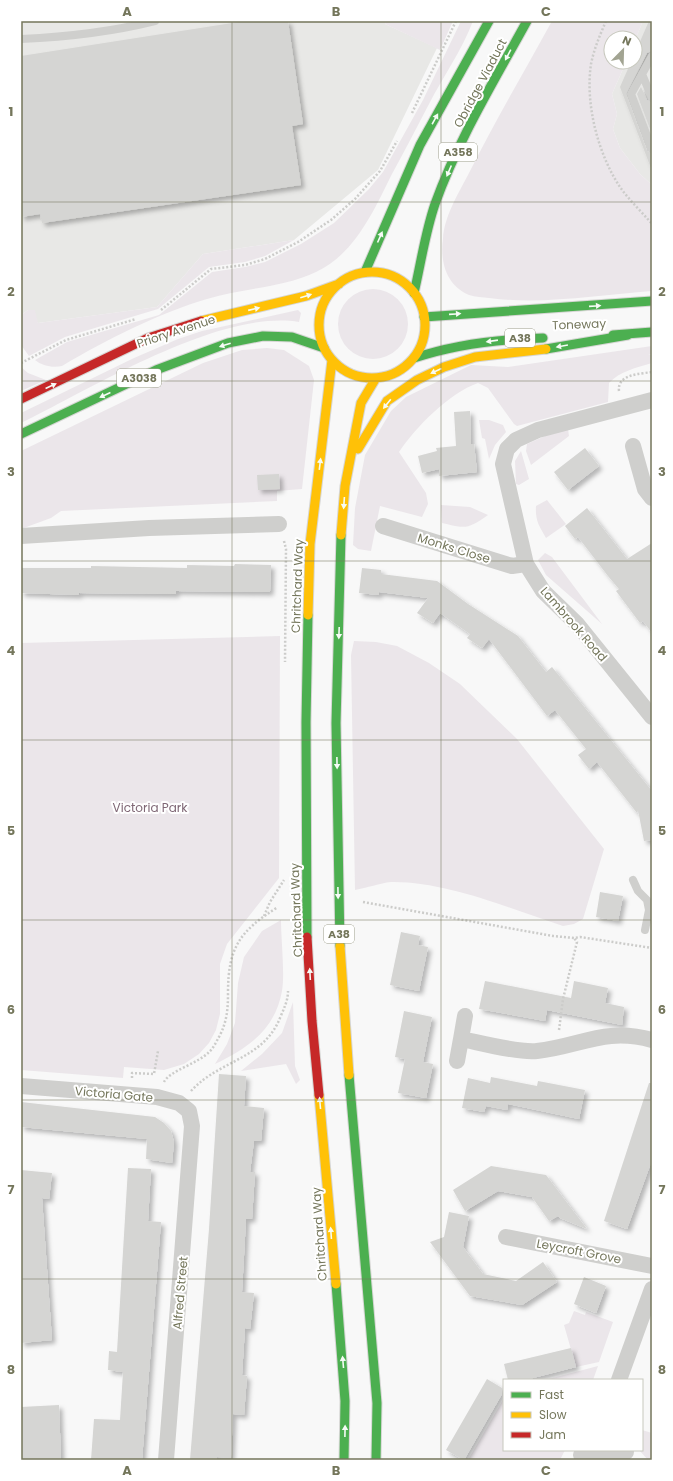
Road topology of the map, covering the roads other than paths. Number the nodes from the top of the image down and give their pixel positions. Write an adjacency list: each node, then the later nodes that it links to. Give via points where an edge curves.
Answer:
1 (155, 21): 4 (lane, via 61,38)
2 (489, 21): 9 (main road, Obridge Viaduct / A358, one-way to 2, via 420,145)
3 (527, 21): 11 (main road, Obridge Viaduct / A358, one-way to 11, via 453,162 435,205)
4 (21, 39)
5 (652, 56): 6 (lane)
6 (642, 74): 7 (lane); 8 (lane, via 631,94)
7 (652, 98)
8 (652, 149)
9 (365, 272): 10 (main road, A38, via 351,276); 11 (main road, A38, via 379,272 392,276)
10 (339, 284): 16 (main road, A38, via 322,306 320,327); 20 (main road, Priory Avenue / A3038, one-way to 10, via 148,338 195,322 306,296)
11 (414, 293): 13 (main road, A38, via 421,304)
12 (652, 302): 13 (main road, Toneway / A38, one-way to 12)
13 (424, 317): 17 (main road, A38, via 423,338)
14 (652, 332): 15 (main road, Toneway / A38)
15 (628, 335): 17 (main road, Toneway / A38, one-way to 17, via 511,339 441,348); 24 (main road, one-way to 24, via 523,353 476,357 444,367 387,401)
16 (324, 348): 18 (main road, A38); 22 (main road, A3038, one-way to 22, via 292,336 263,336 228,343 156,370)
17 (414, 358): 19 (main road, A38, via 390,375)
18 (332, 360): 19 (main road, A38, via 352,374); 48 (main road, Chritchard Way / A38, one-way to 18, via 343,1366 312,1021 306,910 306,722 310,544)
19 (376, 378): 24 (main road, A38, via 362,403)
20 (21, 399)
21 (652, 400): 29 (street, Lambrook Road, via 538,430 516,440 507,449 503,464)
22 (21, 434)
23 (633, 446): 25 (street, via 645,489)
24 (348, 464): 46 (main road, A38, one-way to 46, via 341,538 336,723 338,910 344,1023 378,1403)
25 (652, 498)
26 (278, 524): 28 (street, via 149,528)
27 (384, 526): 29 (street, Monks Close, via 512,566)
28 (21, 536)
29 (526, 564): 30 (street, Lambrook Road, via 543,591 577,624)
30 (652, 717)
31 (634, 880): 32 (lane, via 638,891)
32 (649, 900): 33 (lane)
33 (645, 930)
34 (465, 1016): 35 (street)
35 (461, 1039): 36 (street, via 535,1051 609,1036 634,1035); 37 (street)
36 (652, 1040)
37 (457, 1061)
38 (21, 1086): 39 (street, Victoria Gate, via 157,1097 179,1103 188,1111)
39 (192, 1126): 47 (street, Alfred Street)
40 (506, 1237): 41 (street, Leycroft Grove)
41 (652, 1266)
42 (652, 1289): 43 (street)
43 (619, 1379)
44 (628, 1454): 45 (street)
45 (581, 1455)
46 (378, 1458)
47 (166, 1460)
48 (344, 1460)

